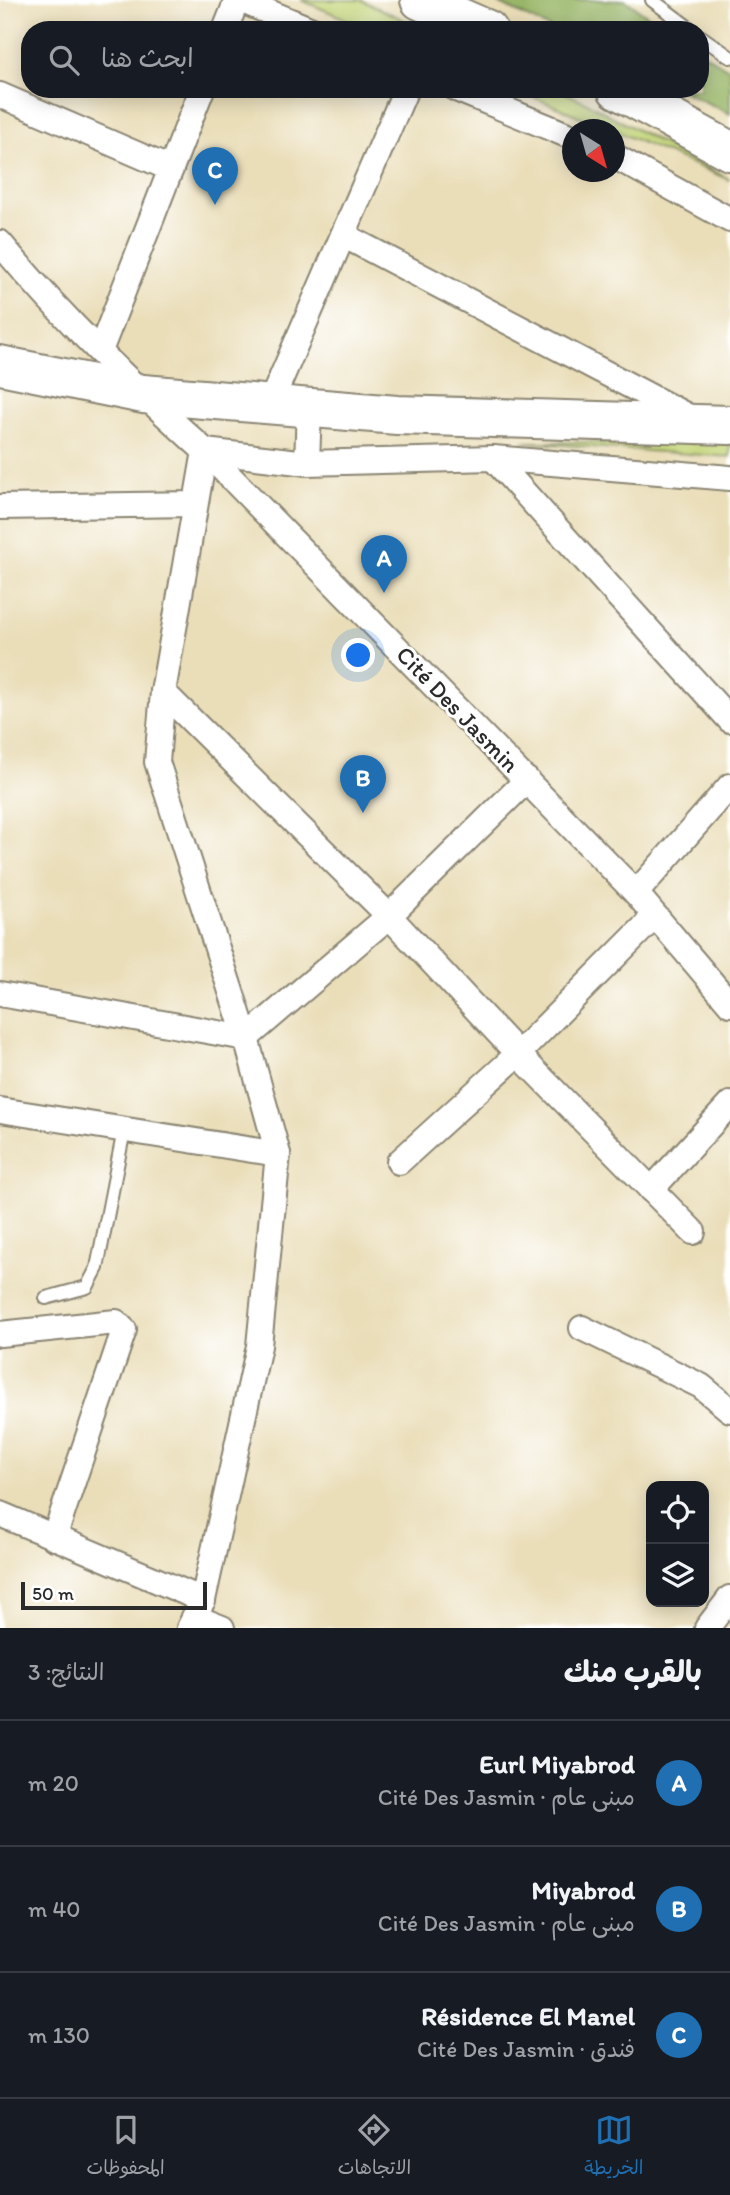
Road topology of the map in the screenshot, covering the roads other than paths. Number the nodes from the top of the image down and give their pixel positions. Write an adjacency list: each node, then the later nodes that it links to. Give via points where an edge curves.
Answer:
1 (239, 0): 4 (street); 5 (street)
2 (420, 0): 6 (main road)
3 (652, 0): 7 (lane)
4 (229, 21)
5 (290, 21)
6 (468, 21)
7 (680, 21)
8 (709, 42): 9 (lane)
9 (730, 57)
10 (0, 95): 18 (street)
11 (199, 98): 18 (street)
12 (401, 98): 20 (street)
13 (477, 98): 15 (street)
14 (633, 98): 16 (main road)
15 (562, 134)
16 (727, 150)
17 (625, 162): 19 (street)
18 (171, 169): 22 (street)
19 (730, 220)
20 (343, 235): 25 (street); 27 (street)
21 (0, 243): 22 (street, Cité Des Jasmin)
22 (100, 351): 24 (street, Cité Des Jasmin)
23 (0, 365): 24 (main road)
24 (143, 394): 25 (main road); 28 (street, Cité Des Jasmin)
25 (270, 404): 26 (main road)
26 (309, 408): 27 (main road, via 397,415); 30 (street)
27 (716, 424)
28 (205, 451): 30 (street); 32 (street); 36 (street, Cité Des Jasmin)
29 (493, 458): 30 (street); 31 (street); 35 (street)
30 (307, 463)
31 (730, 478)
32 (195, 504): 33 (street); 34 (street)
33 (0, 507)
34 (163, 692): 39 (street); 43 (street, via 158,762)
35 (730, 720)
36 (527, 780): 38 (street, Cité Des Jasmin); 39 (street)
37 (730, 786): 38 (street)
38 (636, 893): 40 (street, Cité Des Jasmin)
39 (388, 916): 43 (street); 44 (street)
40 (655, 916): 42 (street, Cité Des Jasmin); 44 (street)
41 (0, 994): 43 (street)
42 (730, 1004)
43 (246, 1038): 48 (street)
44 (518, 1054): 49 (street); 50 (street)
45 (730, 1104): 50 (street)
46 (0, 1110): 47 (street)
47 (124, 1130): 48 (street); 52 (lane, via 97,1268 87,1287)
48 (278, 1154): 59 (street, via 259,1346)
49 (399, 1162)
50 (651, 1189): 51 (street)
51 (693, 1232)
52 (46, 1298)
53 (582, 1328): 55 (street, via 701,1386)
54 (0, 1334): 57 (street, via 116,1322 124,1330)
55 (730, 1410)
56 (0, 1514): 57 (street)
57 (54, 1538): 59 (street)
58 (730, 1598): 61 (street)
59 (195, 1615): 60 (street)
60 (222, 1628)
61 (707, 1628)

